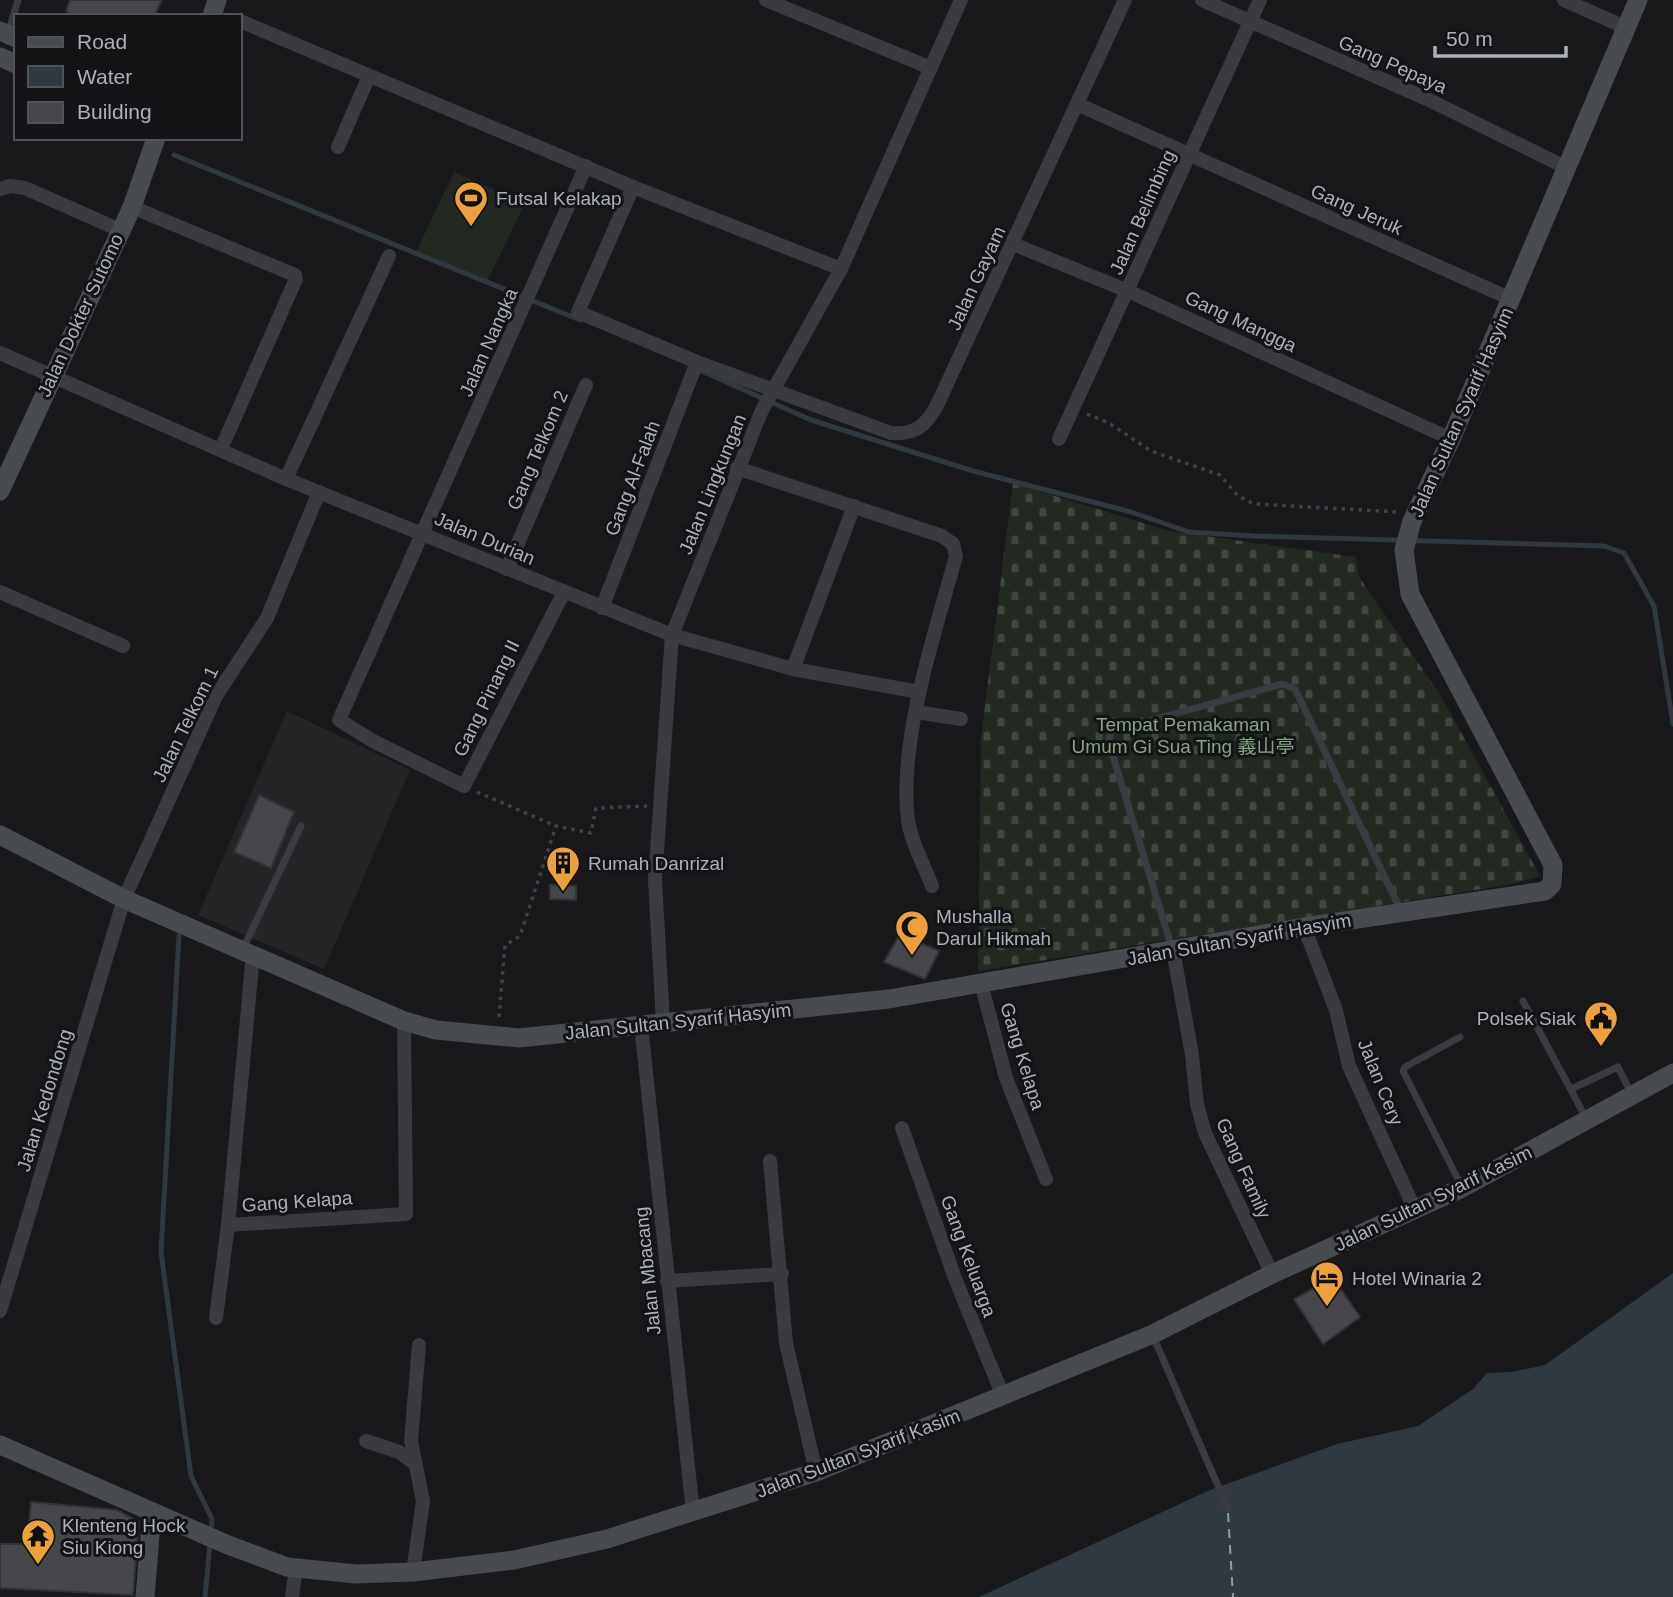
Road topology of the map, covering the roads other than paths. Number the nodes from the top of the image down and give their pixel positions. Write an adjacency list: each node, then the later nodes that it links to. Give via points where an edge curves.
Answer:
1 (18, 0): 12 (lane)
2 (766, 0): 13 (street)
3 (961, 0): 13 (street, Jalan Lingkungan)
4 (1125, 0): 15 (street, Jalan Gayam)
5 (1202, 0): 10 (street, Gang Pepaya)
6 (1260, 0): 10 (street, Jalan Belimbing)
7 (1564, 0): 11 (street)
8 (1638, 0): 11 (street, Jalan Sultan Syarif Hasyim)
9 (242, 22): 14 (street)
10 (1250, 22): 18 (street, Jalan Belimbing); 20 (street, Gang Pepaya, via 1427,99)
11 (1627, 28): 20 (street, Jalan Sultan Syarif Hasyim)
12 (8, 34)
13 (931, 68): 27 (street, Jalan Lingkungan)
14 (369, 76): 17 (street); 19 (street)
15 (1077, 104): 18 (street, Gang Jeruk); 25 (street, Jalan Gayam)
16 (155, 140): 23 (street, Jalan Dokter Sutomo)
17 (338, 147)
18 (1189, 155): 28 (street, Jalan Belimbing); 29 (street, Gang Jeruk)
19 (586, 166): 21 (street); 43 (street, Jalan Nangka)
20 (1567, 168): 29 (street, Jalan Sultan Syarif Hasyim)
21 (633, 187): 27 (street); 31 (street, Jalan Gayam, via 578,312)
22 (0, 189): 24 (street, via 25,188)
23 (132, 207): 24 (street, Jalan Dokter Sutomo); 37 (street, via 295,275)
24 (120, 230): 32 (street, Jalan Dokter Sutomo)
25 (1013, 244): 28 (street, Gang Mangga); 34 (street, Jalan Gayam, via 927,424 916,431 891,433)
26 (389, 256): 39 (street)
27 (841, 269): 34 (street, Jalan Lingkungan)
28 (1128, 290): 35 (street, Jalan Belimbing); 36 (street, Gang Mangga)
29 (1511, 299): 36 (street, Jalan Sultan Syarif Hasyim)
30 (0, 353): 32 (street, Jalan Durian)
31 (697, 362): 34 (street, Jalan Gayam); 48 (street, Gang Al-Falah)
32 (51, 377): 37 (street, Jalan Durian); 40 (street, Jalan Dokter Sutomo)
33 (586, 385): 44 (street, Gang Telkom 2)
34 (774, 391): 38 (street, Jalan Lingkungan)
35 (1059, 439)
36 (1451, 439): 59 (street, Jalan Sultan Syarif Hasyim, via 1404,550 1410,594 1554,874 1552,884 1538,895)
37 (220, 449): 39 (street, Jalan Durian)
38 (737, 468): 42 (street); 49 (street, Jalan Lingkungan)
39 (286, 479): 41 (street, Jalan Durian)
40 (0, 491)
41 (319, 492): 43 (street, Jalan Durian); 58 (street, Jalan Telkom 1, via 267,618 216,696)
42 (854, 506): 51 (street); 52 (street, via 949,539 956,550)
43 (424, 533): 44 (street, Jalan Durian); 45 (street, Jalan Nangka)
44 (507, 569): 47 (street, Jalan Durian)
45 (400, 581): 47 (street, Gang Pinang II, via 340,720 464,786)
46 (0, 592): 50 (street)
47 (564, 592): 48 (street, Jalan Durian)
48 (602, 608): 49 (street, Jalan Durian)
49 (673, 635): 51 (street, Jalan Durian); 66 (street, Jalan Lingkungan, via 655,880)
50 (123, 646)
51 (793, 669): 52 (street, Jalan Durian)
52 (919, 692): 53 (street)
53 (916, 712): 54 (street); 57 (street, via 907,786 908,823)
54 (961, 719)
55 (301, 827): 62 (lane)
56 (0, 835): 58 (street, Jalan Sultan Syarif Hasyim)
57 (932, 886)
58 (124, 899): 62 (street, Jalan Sultan Syarif Hasyim); 82 (street, Jalan Kedondong)
59 (1402, 912): 60 (street, Jalan Sultan Syarif Hasyim); 61 (lane, via 1295,689 1282,684 1112,731 1112,753)
60 (1304, 927): 61 (street, Jalan Sultan Syarif Hasyim); 77 (street, Jalan Cery, via 1336,1010 1349,1066)
61 (1172, 950): 63 (street, Jalan Sultan Syarif Hasyim); 80 (street, Gang Family, via 1205,1133)
62 (248, 952): 65 (street, Jalan Sultan Syarif Hasyim); 78 (street, Gang Kelapa)
63 (981, 983): 66 (street, Jalan Sultan Syarif Hasyim, via 889,999); 75 (street, Gang Kelapa, via 1006,1079)
64 (1524, 1002): 70 (lane)
65 (404, 1021): 67 (street, Jalan Sultan Syarif Hasyim, via 436,1030 519,1038); 78 (street, Gang Kelapa, via 406,1214)
66 (663, 1022): 67 (street, Jalan Sultan Syarif Hasyim)
67 (641, 1024): 81 (street, Jalan Mbacang)
68 (1460, 1037): 76 (lane, via 1403,1071)
69 (1673, 1073): 71 (street, Jalan Sultan Syarif Kasim)
70 (1571, 1089): 71 (lane, via 1618,1067); 72 (lane)
71 (1632, 1096): 72 (street, Jalan Sultan Syarif Kasim)
72 (1587, 1121): 76 (street, Jalan Sultan Syarif Kasim)
73 (902, 1128): 86 (street, Gang Keluarga)
74 (770, 1161): 79 (street)
75 (1046, 1179)
76 (1462, 1188): 77 (street, Jalan Sultan Syarif Kasim)
77 (1415, 1210): 80 (street, Jalan Sultan Syarif Kasim)
78 (228, 1225): 83 (street)
79 (782, 1274): 81 (street); 90 (street, via 786,1343)
80 (1272, 1274): 84 (street, Jalan Sultan Syarif Kasim)
81 (667, 1281): 93 (street, Jalan Mbacang)
82 (0, 1311)
83 (216, 1318)
84 (1153, 1334): 86 (street, Jalan Sultan Syarif Kasim); 91 (lane)
85 (419, 1345): 89 (street, via 411,1441)
86 (1003, 1396): 90 (street, Jalan Sultan Syarif Kasim)
87 (366, 1441): 89 (street, via 399,1452)
88 (0, 1445): 92 (street, Jalan Sultan Syarif Kasim)
89 (415, 1464): 95 (street, via 423,1501)
90 (816, 1472): 93 (street, Jalan Sultan Syarif Kasim)
91 (1228, 1509)
92 (152, 1512): 94 (street, Jalan Sultan Syarif Kasim); 96 (street)
93 (693, 1513): 95 (street, Jalan Sultan Syarif Kasim, via 514,1560)
94 (296, 1568): 95 (street, Jalan Sultan Syarif Kasim, via 356,1574); 97 (street)
95 (414, 1572)
96 (145, 1597)
97 (292, 1597)

